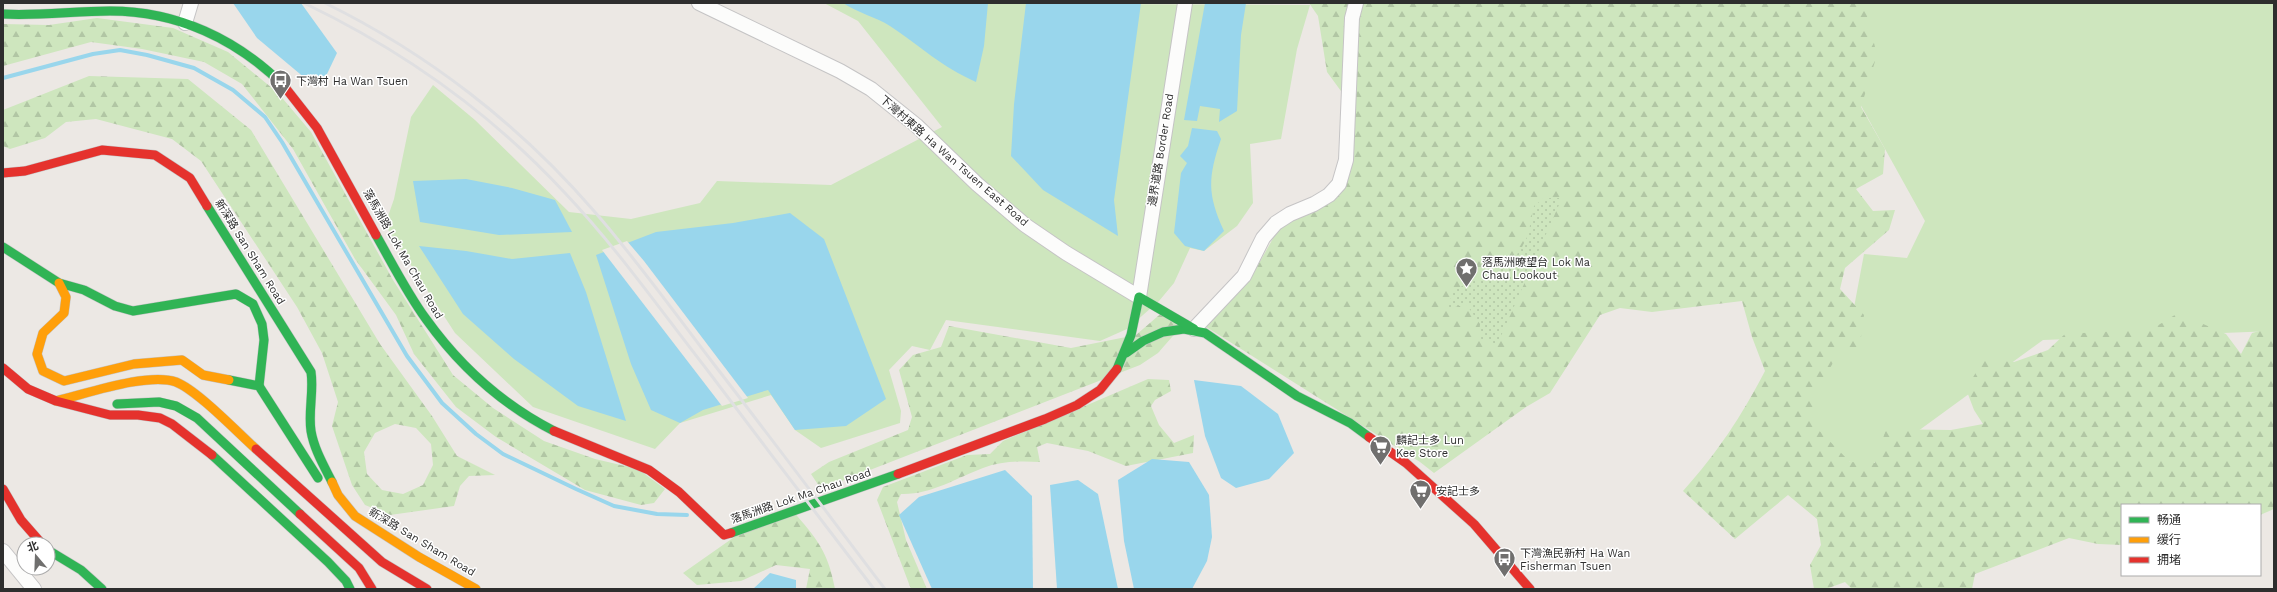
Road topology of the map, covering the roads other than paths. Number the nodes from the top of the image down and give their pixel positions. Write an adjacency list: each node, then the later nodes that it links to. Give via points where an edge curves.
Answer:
1 (191, 3): 8 (street)
2 (699, 3): 12 (street, 下灣村東路 Ha Wan Tsuen East Road, via 840,71 871,89 917,126 977,184 1025,225)
3 (1185, 3): 12 (street, 邊界道路 Border Road)
4 (1347, 3): 7 (street)
5 (1356, 3): 7 (street)
6 (3, 14): 8 (main road, 落馬洲路 Lok Ma Chau Road, via 127,11)
7 (1352, 18): 13 (street, via 1346,160 1339,184 1329,195 1276,223 1263,238 1244,276)
8 (185, 23): 14 (main road, 落馬洲路 Lok Ma Chau Road, via 217,36 247,54 275,76 296,99 322,136 425,318 470,371 501,398 537,422 636,463 660,477 724,535 839,496 1082,403 1113,376)
9 (3, 172): 19 (main road, 新深路 San Sham Road, via 25,170 102,150 155,155 190,178 311,372 314,385 311,430 330,480)
10 (3, 247): 11 (main road)
11 (59, 283): 16 (main road, via 84,290 115,306 133,311 236,294 253,304 262,324 264,340); 16 (main road, via 66,297 64,312 43,333 36,354 43,371 64,381 134,364 182,360 203,375)
12 (1139, 297): 13 (main road, 落馬洲路 Lok Ma Chau Road); 14 (main road, 落馬洲路 Lok Ma Chau Road)
13 (1194, 329): 14 (main road, 落馬洲路 Lok Ma Chau Road, via 1153,335 1134,345); 33 (main road, 落馬洲路 Lok Ma Chau Road, via 1210,336 1297,396 1350,423 1393,453 1474,524)
14 (1126, 353)
15 (3, 368): 17 (main road, via 28,389)
16 (259, 386): 19 (main road, 新深路 San Sham Road, via 334,502)
17 (56, 401): 29 (main road, via 110,415 160,418 172,424 204,448 311,547 346,581); 30 (main road, via 107,404 152,400 174,404 197,418 359,568); 31 (main road, via 148,379 162,378 178,382 382,562)
18 (3, 489): 22 (main road, via 21,520)
19 (355, 516): 32 (main road, 新深路 San Sham Road, via 419,558)
20 (14, 525): 21 (main road)
21 (28, 536)
22 (35, 536)
23 (3, 551): 27 (street)
24 (56, 556): 28 (main road, via 80,570)
25 (56, 561): 26 (main road)
26 (66, 573)
27 (34, 589)
28 (102, 589)
29 (350, 589)
30 (372, 589)
31 (427, 589)
32 (476, 589)
33 (1530, 589)

